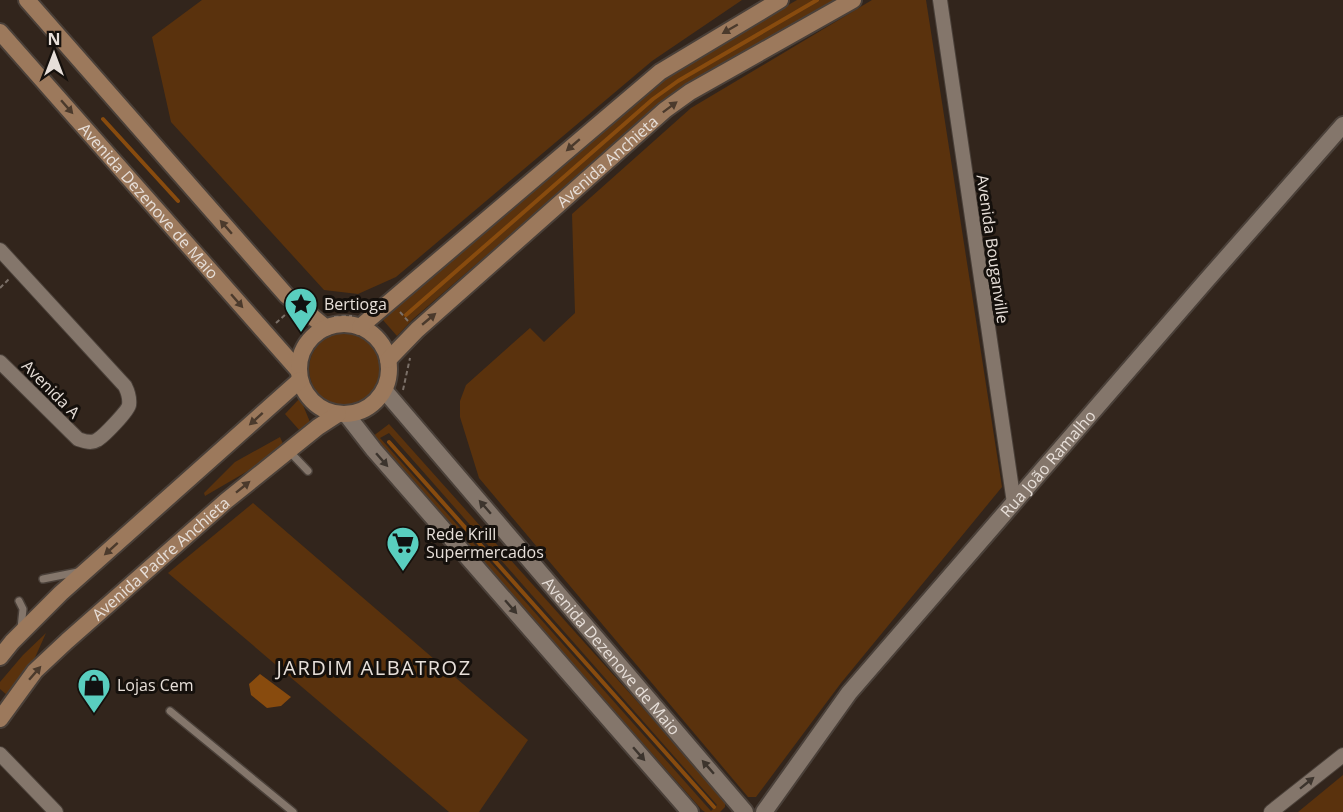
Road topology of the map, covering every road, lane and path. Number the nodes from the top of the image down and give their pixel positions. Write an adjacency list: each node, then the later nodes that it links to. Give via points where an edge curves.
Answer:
1 (27, 0): 9 (main road, one-way to 1, via 286,295)
2 (780, 0): 8 (main road, Avenida Anchieta, one-way to 8, via 660,72)
3 (852, 0): 10 (main road, Avenida Anchieta, one-way to 3, via 666,110 690,92)
4 (940, 0): 17 (street, Avenida Bouganville)
5 (0, 32): 12 (main road, Avenida Dezenove de Maio, one-way to 12)
6 (1343, 125): 17 (street, Rua João Ramalho)
7 (0, 250): 11 (street, Avenida A, via 117,378 129,394 128,410 97,440 78,439)
8 (360, 327): 9 (main road); 10 (main road, via 373,335)
9 (326, 328): 12 (main road, via 309,340 303,350)
10 (388, 360): 13 (main road)
11 (0, 362)
12 (299, 375): 14 (main road, via 314,403); 18 (main road, one-way to 18)
13 (384, 390): 14 (main road, via 368,407); 27 (street, Avenida Dezenove de Maio, one-way to 13)
14 (342, 414): 15 (main road, Avenida Padre Anchieta, via 318,427); 30 (street, one-way to 30)
15 (289, 451): 16 (lane); 24 (main road, Avenida Padre Anchieta, one-way to 15, via 35,671 67,641)
16 (308, 471)
17 (1014, 503): 31 (street, Rua João Ramalho, via 849,693)
18 (86, 571): 19 (lane); 21 (main road)
19 (43, 579)
20 (19, 601): 21 (lane, via 23,609)
21 (21, 633): 22 (main road)
22 (0, 657)
23 (170, 711): 29 (lane)
24 (0, 720)
25 (0, 754): 28 (street)
26 (1343, 755): 32 (street, one-way to 26)
27 (737, 808)
28 (56, 812)
29 (293, 812)
30 (690, 812)
31 (764, 812)
32 (1271, 812)

